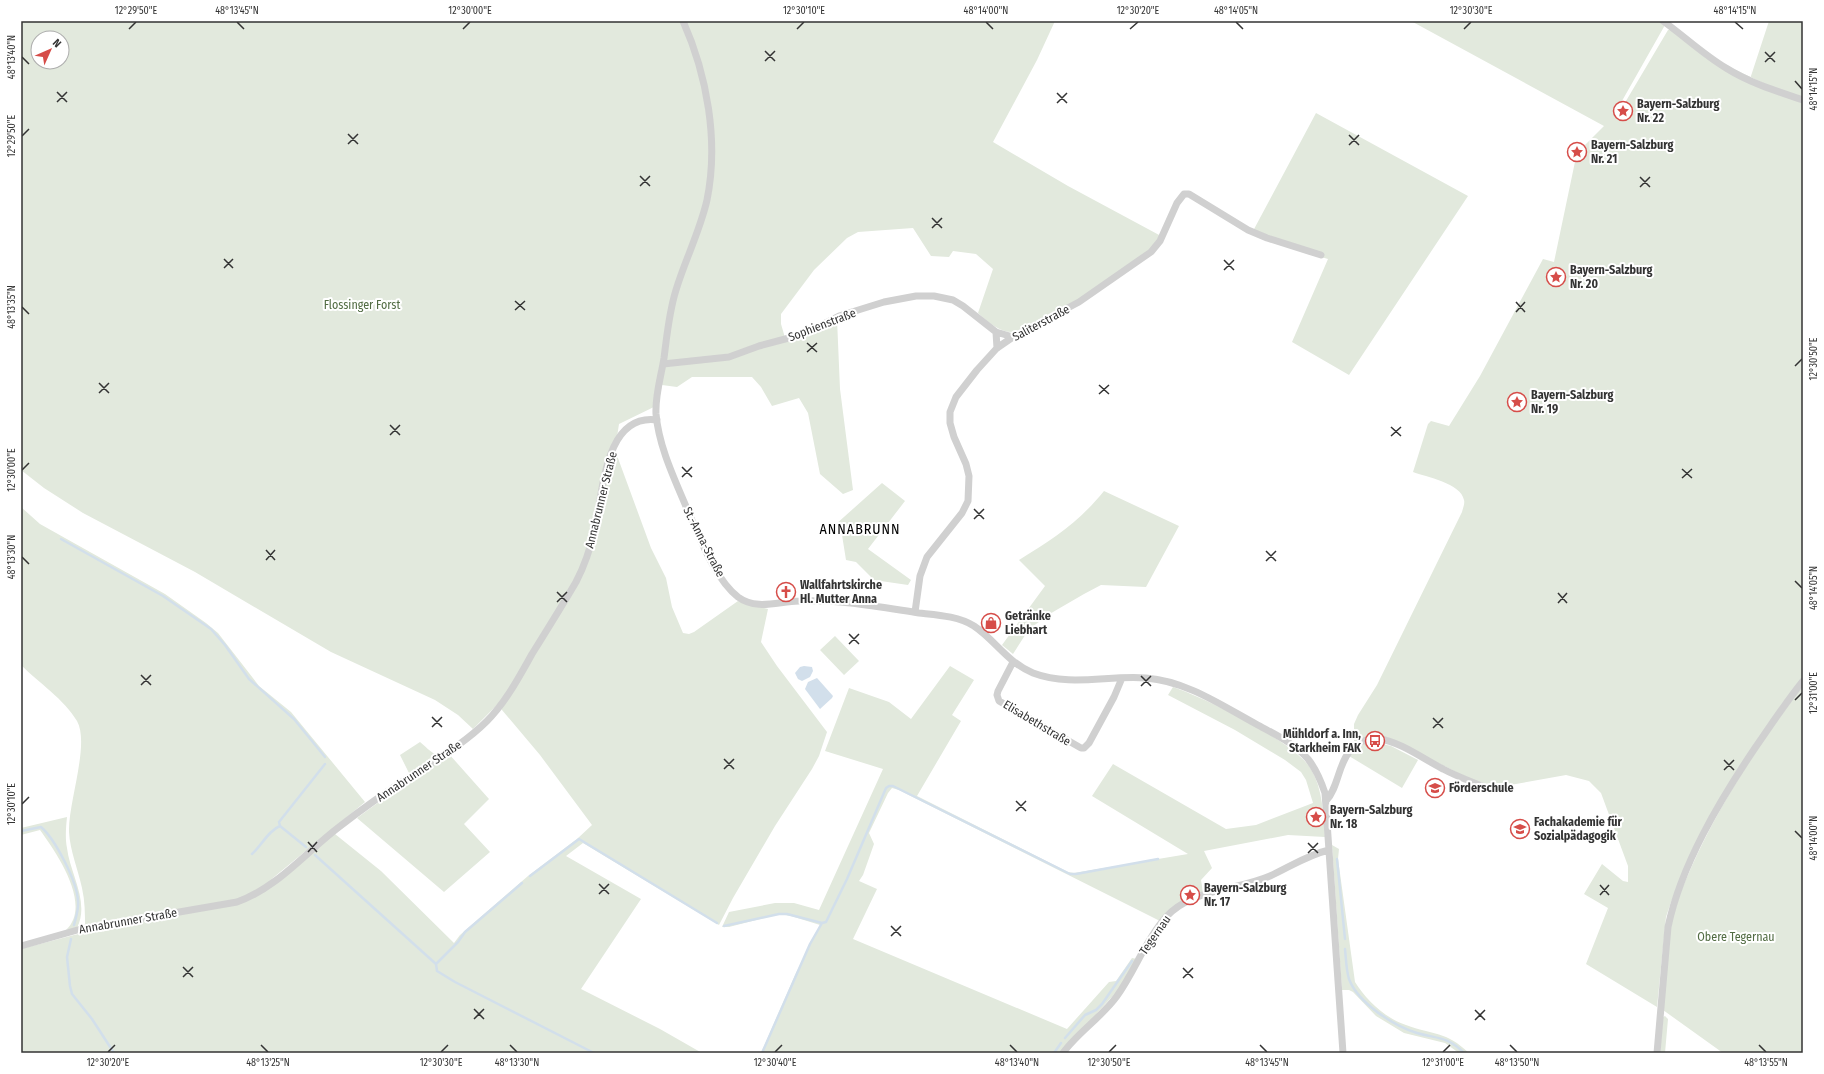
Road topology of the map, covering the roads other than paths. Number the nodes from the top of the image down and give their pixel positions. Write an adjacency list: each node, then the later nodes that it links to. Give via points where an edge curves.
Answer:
1 (683, 21): 8 (street, St.-Anna-Straße, via 696,55 707,101 711,167 707,201 671,307)
2 (1664, 21): 3 (street, via 1737,75)
3 (1803, 100)
4 (1321, 255): 6 (street, Saliterstraße, via 1248,230 1189,194 1184,194 1177,203 1160,241 1151,252 1086,298)
5 (996, 332): 6 (street, Sophienstraße); 7 (street); 8 (street, Sophienstraße, via 953,300 916,296 884,302 839,316 804,334 729,357)
6 (1013, 337): 7 (street, Saliterstraße)
7 (997, 348): 10 (street, Saliterstraße, via 961,389 950,412 951,429 968,476 968,501 962,513 927,557 920,576)
8 (663, 364): 9 (street, St.-Anna-Straße, via 657,389)
9 (657, 420): 10 (street, St.-Anna-Straße, via 670,468 697,530 720,576 739,597 761,605 798,600 838,602); 17 (street, Annabrunner Straße, via 648,419 635,423 616,441 609,459 595,529 582,568 514,686 499,708 474,733 366,806 266,889 251,897 237,902 81,929)
10 (915, 612): 11 (street, St.-Anna-Straße, via 950,617 973,626)
11 (1013, 662): 12 (street, St.-Anna-Straße, via 1031,672 1061,679); 12 (street, Elisabethstraße, via 998,691 999,701 1081,748 1089,743)
12 (1122, 678): 15 (street, St.-Anna-Straße, via 1146,678 1189,689 1280,738 1299,751 1317,772)
13 (1803, 681): 20 (street, via 1740,770 1716,811 1680,888 1668,928)
14 (1490, 790): 15 (street, via 1397,745 1380,739 1368,739 1346,756)
15 (1326, 801): 16 (street)
16 (1329, 850): 18 (street, Tegernau, via 1297,861 1270,876 1197,897 1174,910 1155,931 1117,996); 19 (street)
17 (21, 946)
18 (1063, 1053)
19 (1343, 1053)
20 (1657, 1053)

